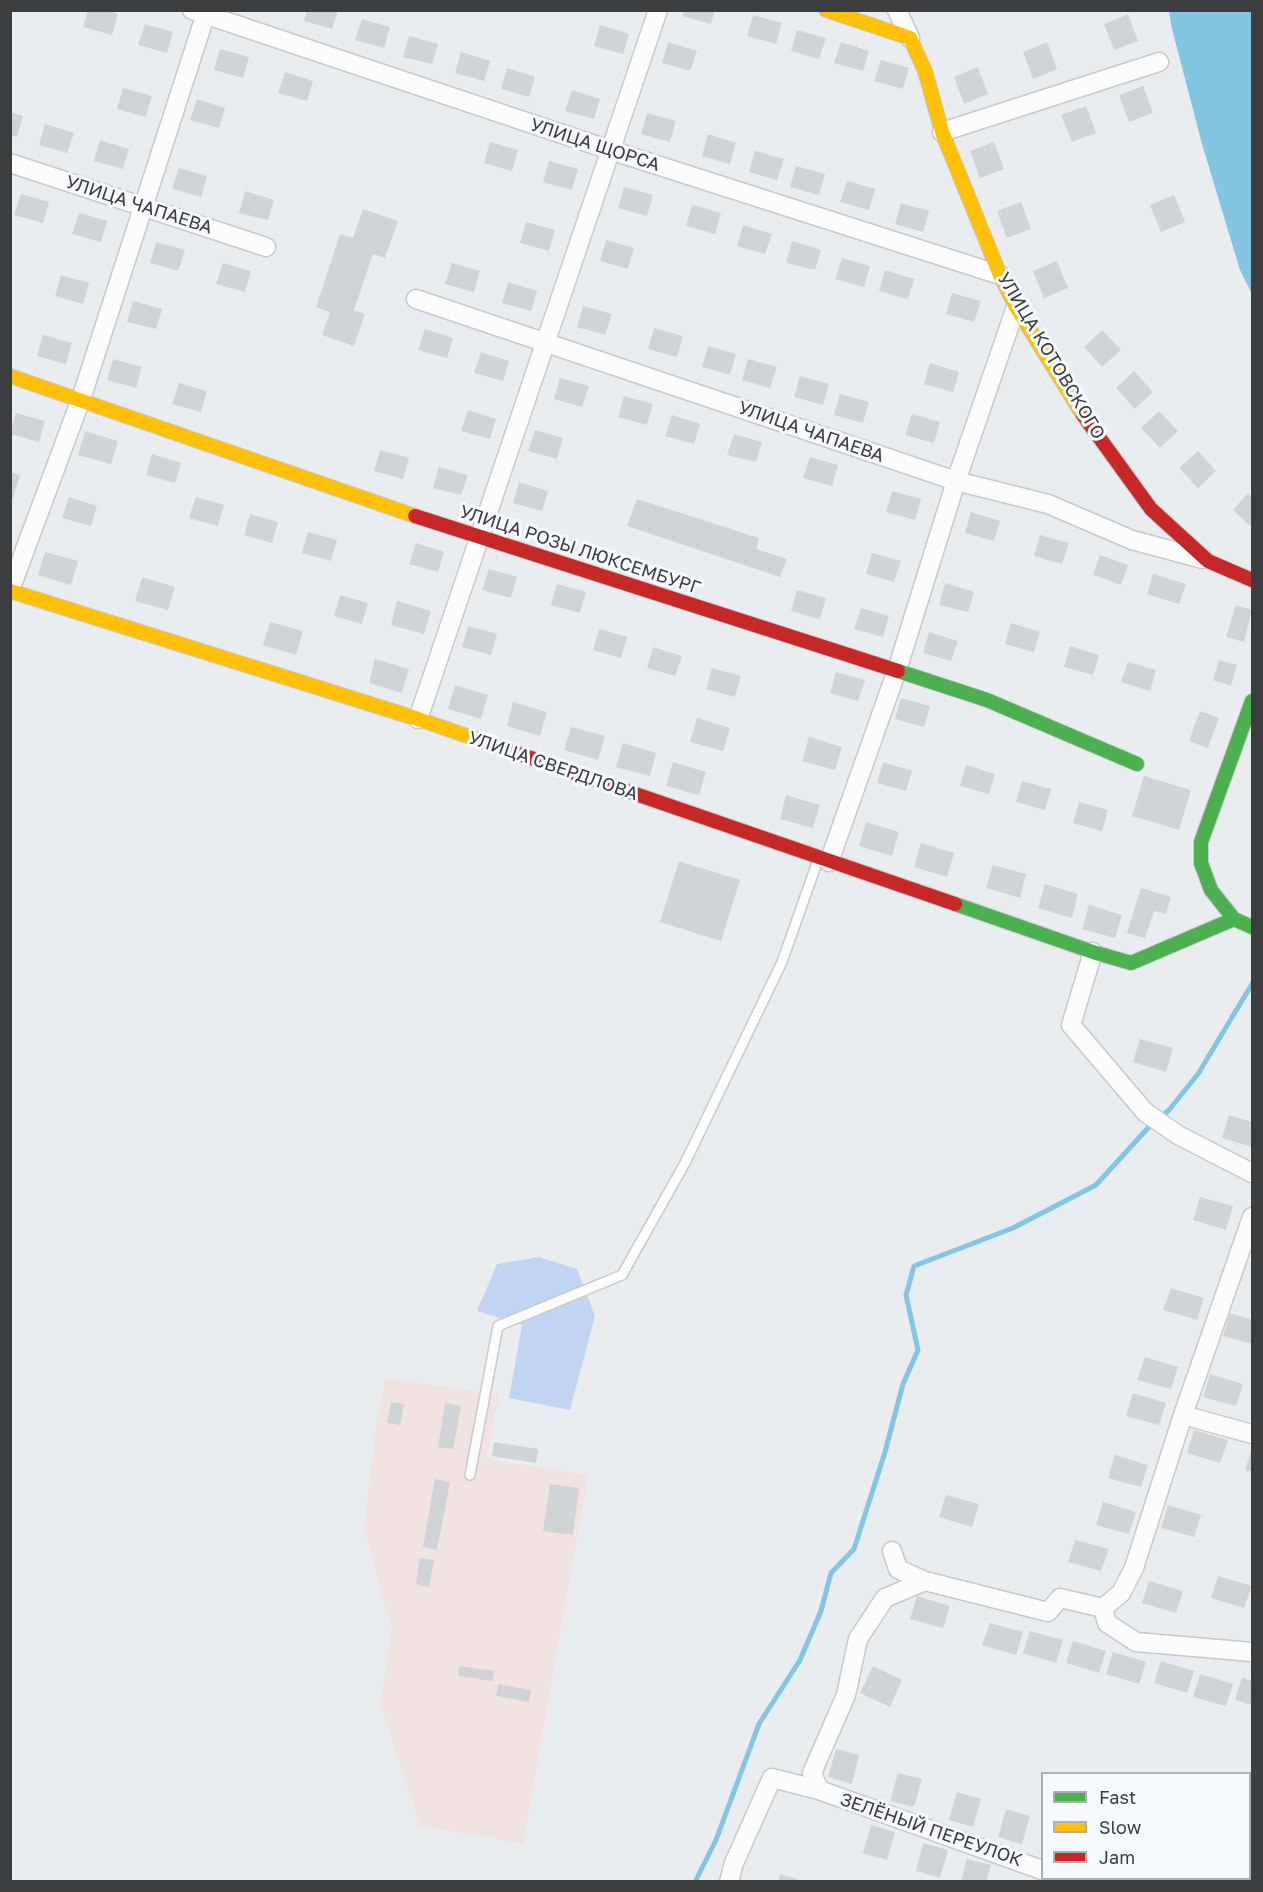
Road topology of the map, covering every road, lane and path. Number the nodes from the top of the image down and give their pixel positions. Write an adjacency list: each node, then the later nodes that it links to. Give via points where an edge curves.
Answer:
1 (657, 10): 8 (street)
2 (825, 10): 5 (street)
3 (897, 10): 5 (street, УЛИЦА КОТОВСКОГО)
4 (201, 12): 8 (street, УЛИЦА ЩОРСА); 10 (street)
5 (910, 38): 7 (street, УЛИЦА КОТОВСКОГО, via 925,71)
6 (1159, 62): 7 (street)
7 (942, 132): 12 (street, УЛИЦА КОТОВСКОГО)
8 (610, 150): 12 (street, УЛИЦА ЩОРСА); 15 (street)
9 (10, 163): 10 (street, УЛИЦА ЧАПАЕВА)
10 (142, 205): 11 (street, УЛИЦА ЧАПАЕВА); 17 (street)
11 (266, 247)
12 (1000, 275): 14 (street, УЛИЦА КОТОВСКОГО)
13 (416, 299): 15 (street, УЛИЦА ЧАПАЕВА)
14 (1016, 307): 18 (street); 20 (street, УЛИЦА КОТОВСКОГО, via 1080,411 1151,509)
15 (546, 342): 18 (street, УЛИЦА ЧАПАЕВА); 19 (street)
16 (10, 376): 17 (street, УЛИЦА РОЗЫ ЛЮКСЕМБУРГ)
17 (81, 399): 19 (street, УЛИЦА РОЗЫ ЛЮКСЕМБУРГ); 22 (street)
18 (956, 481): 20 (street, УЛИЦА ЧАПАЕВА, via 1048,504 1132,540); 23 (street)
19 (479, 538): 23 (street, УЛИЦА РОЗЫ ЛЮКСЕМБУРГ); 25 (street)
20 (1208, 561): 21 (street, УЛИЦА КОТОВСКОГО)
21 (1252, 580)
22 (10, 591): 25 (street, УЛИЦА СВЕРДЛОВА)
23 (897, 670): 26 (street, УЛИЦА РОЗЫ ЛЮКСЕМБУРГ, via 987,700); 27 (street)
24 (1252, 701): 28 (street, via 1201,842 1201,862 1211,890)
25 (418, 719): 27 (street, УЛИЦА СВЕРДЛОВА)
26 (1137, 764)
27 (824, 860): 30 (street, УЛИЦА СВЕРДЛОВА); 35 (lane, via 782,962 685,1163 622,1275 498,1326)
28 (1234, 919): 29 (street); 30 (street, УЛИЦА СВЕРДЛОВА, via 1131,963)
29 (1252, 927)
30 (1093, 952): 31 (street, via 1071,1025 1144,1112)
31 (1252, 1173)
32 (1252, 1217): 33 (street)
33 (1183, 1415): 34 (street); 38 (street, via 1134,1568 1121,1593)
34 (1252, 1434)
35 (470, 1474)
36 (892, 1551): 37 (street, via 898,1569)
37 (925, 1581): 38 (street, via 1048,1612 1060,1598); 40 (street, via 885,1598 858,1639 846,1695 812,1773)
38 (1103, 1608): 39 (street, via 1107,1623 1136,1642)
39 (1252, 1652)
40 (819, 1790): 41 (street, ЗЕЛЁНЫЙ ПЕРЕУЛОК); 42 (street, ЗЕЛЁНЫЙ ПЕРЕУЛОК, via 772,1778)
41 (1041, 1870)
42 (729, 1881)

